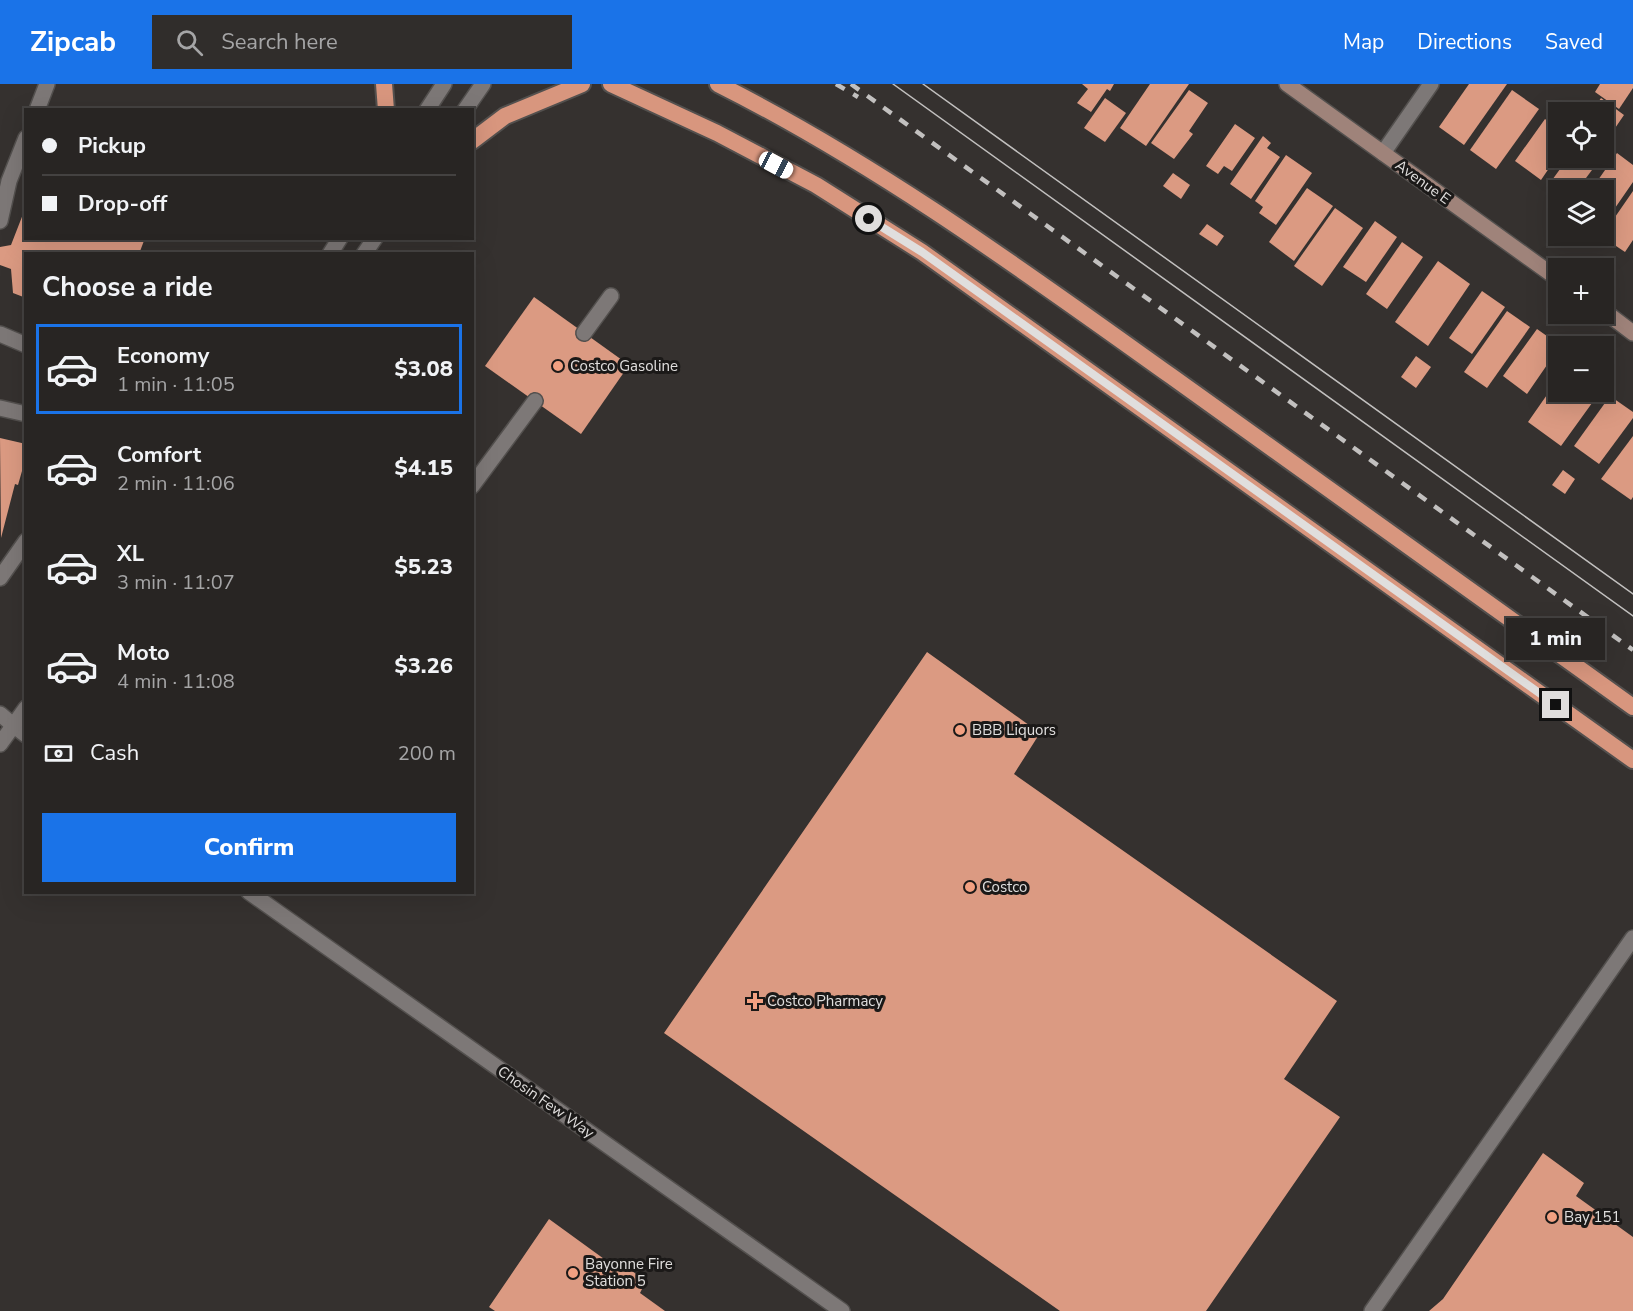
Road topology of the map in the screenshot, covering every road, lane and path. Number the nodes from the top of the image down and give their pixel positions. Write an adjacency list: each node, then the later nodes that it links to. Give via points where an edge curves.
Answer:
1 (47, 84): 10 (street)
2 (384, 84): 11 (highway)
3 (444, 84): 12 (street)
4 (483, 84): 13 (street)
5 (582, 84): 14 (highway, via 505,116)
6 (611, 84): 37 (highway, via 717,133 816,186 922,252)
7 (718, 84): 31 (highway, via 838,151 966,232)
8 (1287, 84): 16 (main road, Avenue E)
9 (1431, 84): 16 (street)
10 (38, 108)
11 (386, 108)
12 (428, 108)
13 (466, 108)
14 (474, 139)
15 (24, 143): 17 (street, via 9,181)
16 (1383, 153): 18 (main road, Avenue E)
17 (0, 220)
18 (1548, 272)
19 (611, 297): 21 (street)
20 (1614, 319): 22 (main road)
21 (584, 333)
22 (1633, 333)
23 (0, 334): 24 (street)
24 (24, 344)
25 (535, 401): 28 (street)
26 (0, 408): 27 (street)
27 (24, 414)
28 (474, 483)
29 (24, 544): 30 (street)
30 (0, 578)
31 (1633, 707)
32 (24, 711): 34 (street)
33 (0, 714): 34 (street)
34 (13, 725): 35 (street); 36 (street)
35 (24, 733)
36 (0, 744)
37 (1633, 760)
38 (252, 894): 40 (street, Chosin Few Way)
39 (1633, 938): 41 (street)
40 (842, 1311)
41 (1372, 1311)

